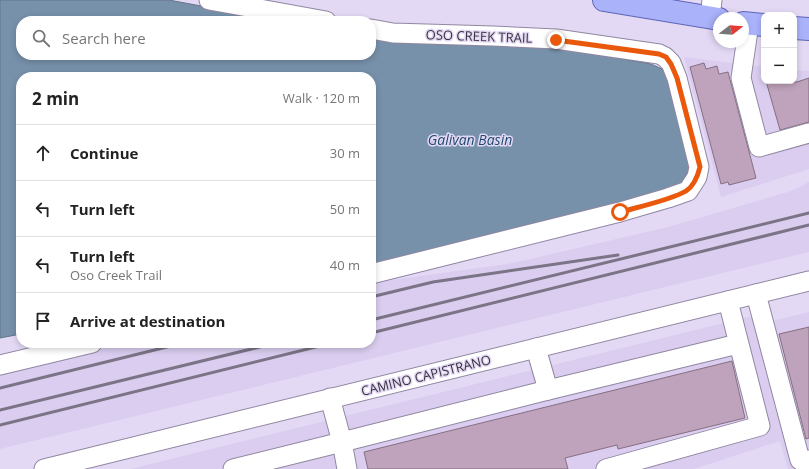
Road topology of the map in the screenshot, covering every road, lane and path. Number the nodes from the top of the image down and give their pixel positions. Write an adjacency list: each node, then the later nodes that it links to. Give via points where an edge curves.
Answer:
1 (209, 0): 4 (street)
2 (604, 0): 3 (main road)
3 (714, 12)
4 (298, 16)
5 (752, 24): 9 (street, via 741,78 759,147)
6 (797, 28): 7 (main road)
7 (809, 29)
8 (376, 30): 10 (street, OSO CREEK TRAIL, via 393,33 556,40 659,54 666,57 677,78 700,167 688,191 668,198)
9 (809, 133)
10 (376, 273)
11 (809, 281): 12 (street, CAMINO CAPISTRANO)
12 (756, 294): 13 (street, CAMINO CAPISTRANO); 21 (street, via 800,460)
13 (728, 301): 14 (street); 16 (street, CAMINO CAPISTRANO)
14 (738, 344): 18 (street); 25 (street, via 760,426)
15 (71, 348): 17 (street)
16 (536, 348): 18 (street); 19 (street, CAMINO CAPISTRANO)
17 (0, 365)
18 (548, 390): 20 (street)
19 (330, 398): 20 (street); 22 (street, CAMINO CAPISTRANO)
20 (342, 442): 23 (street); 24 (street)
21 (809, 460)
22 (44, 469)
23 (232, 469)
24 (347, 469)
25 (606, 469)

